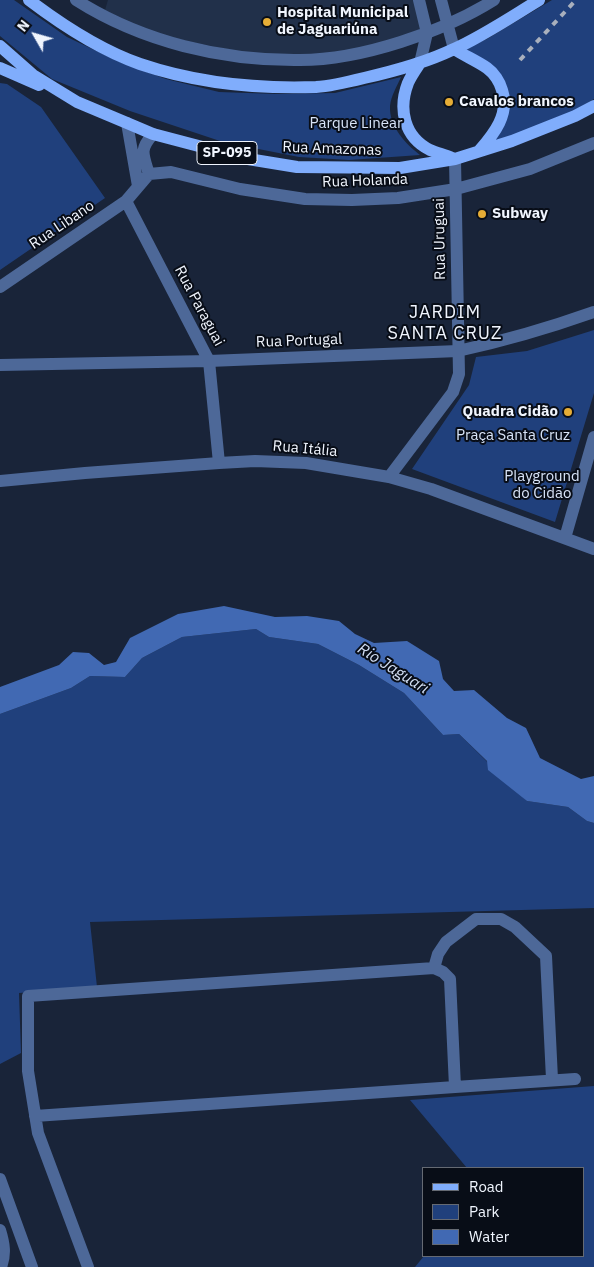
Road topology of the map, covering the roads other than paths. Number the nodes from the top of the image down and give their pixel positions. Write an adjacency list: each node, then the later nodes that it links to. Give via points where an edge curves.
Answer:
1 (29, 0): 12 (main road, via 97,44 140,64 219,83 317,87 350,82)
2 (76, 0): 7 (street)
3 (419, 0): 9 (street)
4 (441, 0): 8 (street)
5 (494, 0): 8 (street)
6 (539, 0): 11 (main road)
7 (92, 4): 9 (street, via 140,32 181,45 245,57 301,60 346,55)
8 (447, 24): 9 (street); 11 (street)
9 (427, 33): 12 (street)
10 (0, 46): 14 (main road, Rua Amazonas / SP-095, via 33,75)
11 (454, 50): 12 (main road); 19 (main road, via 489,69 500,82 505,99 502,117 493,135)
12 (420, 63): 20 (main road, via 408,82 403,99 409,131 430,150)
13 (0, 68): 14 (main road, SP-095)
14 (77, 102): 16 (main road, Rua Amazonas / SP-095)
15 (594, 106): 19 (main road, SP-095, via 512,141)
16 (127, 123): 17 (main road, Rua Amazonas / SP-095); 22 (street)
17 (153, 134): 20 (main road, Rua Amazonas / SP-095, via 248,159 297,167 400,168); 21 (street, via 144,144)
18 (594, 143): 23 (street, Rua Holanda, via 530,169)
19 (478, 151): 20 (main road, Rua Amazonas / SP-095)
20 (455, 159): 23 (street, Rua Uruguai)
21 (149, 174): 22 (street); 23 (street, Rua Holanda, via 171,172 240,189 305,199 398,198)
22 (138, 186): 24 (street, Rua Libano)
23 (456, 189): 27 (street, Rua Uruguai)
24 (126, 201): 25 (street, Rua Libano); 28 (street, Rua Paraguai)
25 (0, 287)
26 (594, 312): 27 (street, Rua Portugal, via 552,327)
27 (458, 350): 28 (street, Rua Portugal); 32 (street, Rua Uruguai, via 459,374 453,392)
28 (209, 360): 29 (street, Rua Portugal); 31 (street, Rua Paraguai)
29 (0, 365)
30 (594, 437): 34 (street)
31 (219, 463): 32 (street, Rua Itália, via 306,462); 33 (street, Rua Itália)
32 (389, 477): 34 (street, Rua Itália)
33 (0, 481)
34 (565, 538): 35 (street, Rua Itália)
35 (594, 549)
36 (434, 968): 37 (street, via 446,942 476,919 501,919 515,927 546,956); 39 (street, via 450,979); 40 (street, via 28,996 28,1071)
37 (552, 1079): 38 (street); 39 (street)
38 (575, 1079)
39 (455, 1087): 40 (street)
40 (35, 1116): 45 (street, via 38,1133)
41 (0, 1179): 44 (street)
42 (0, 1230): 43 (street, via 4,1244)
43 (1, 1267)
44 (32, 1267)
45 (88, 1267)

